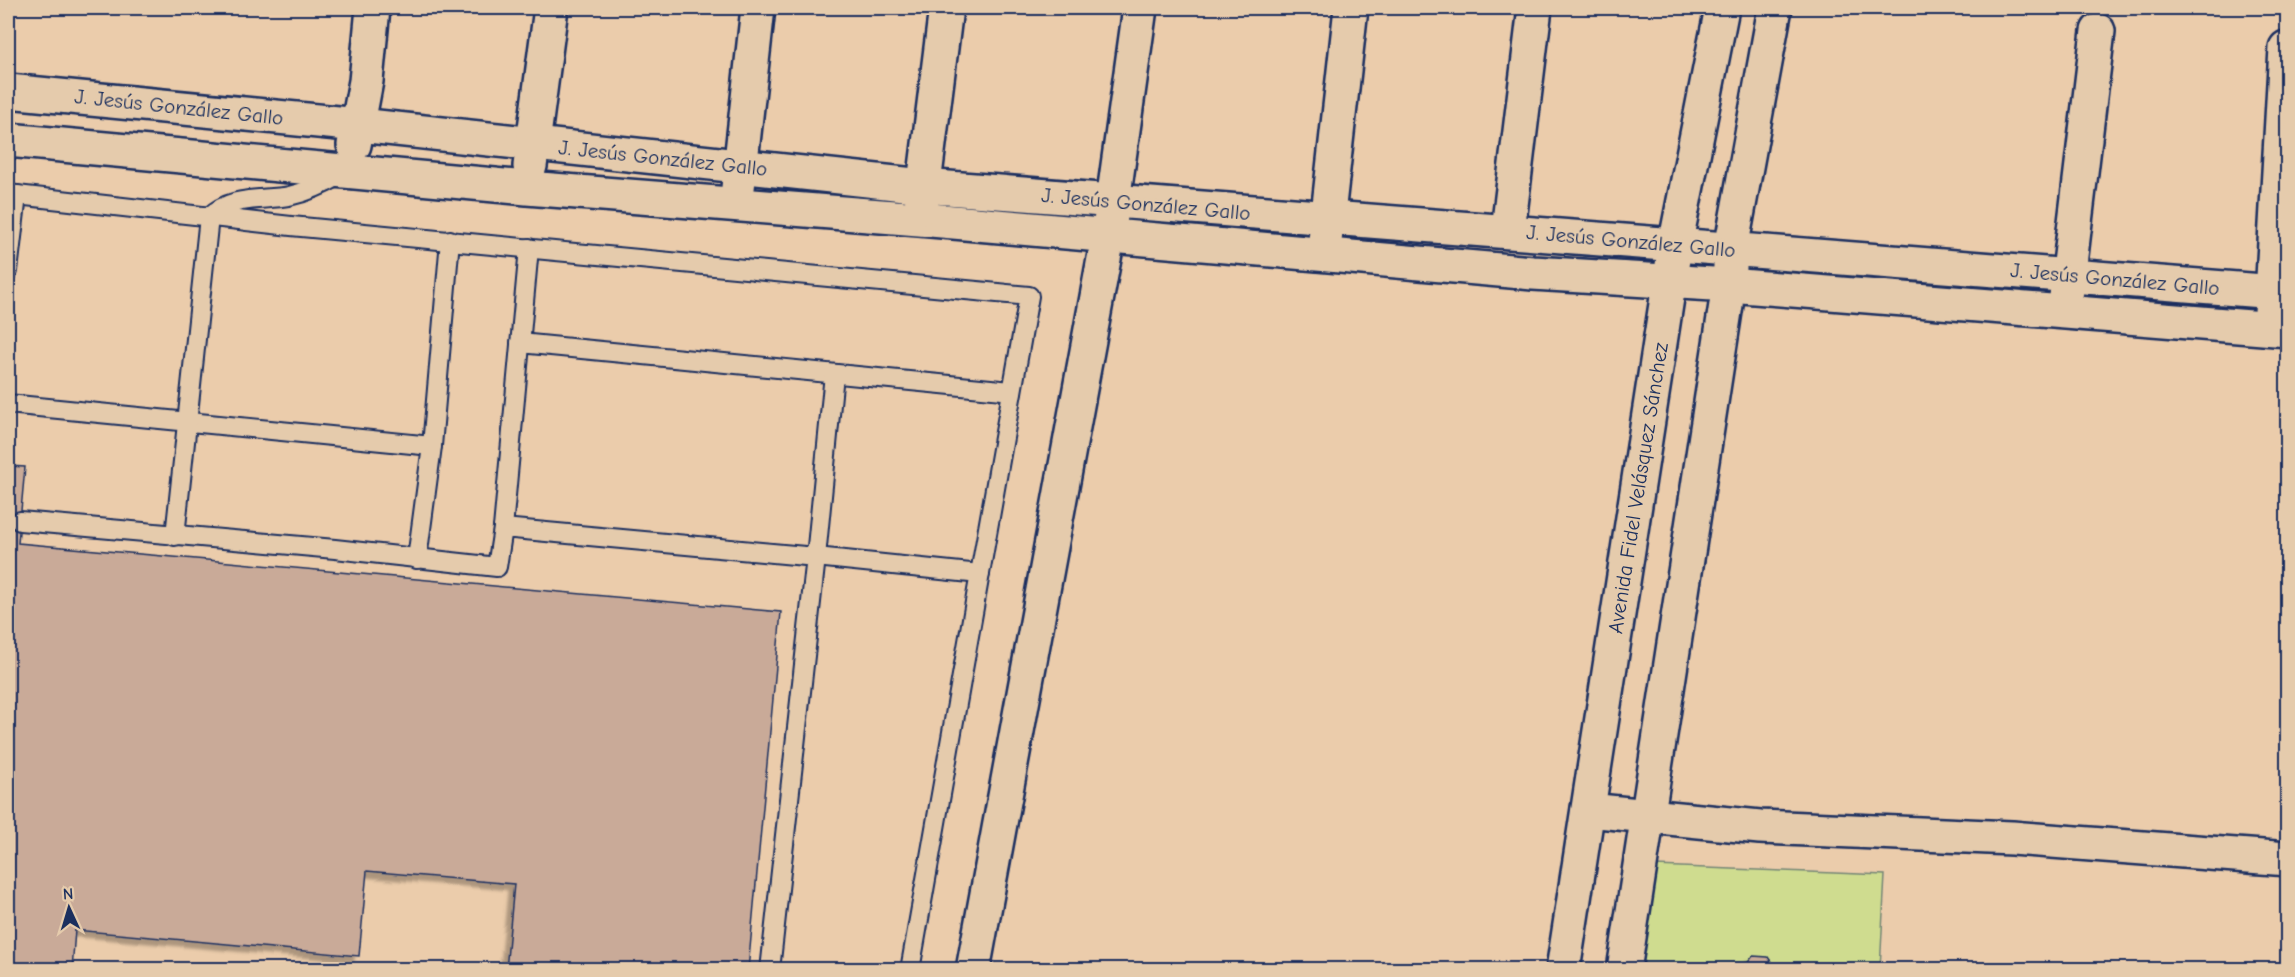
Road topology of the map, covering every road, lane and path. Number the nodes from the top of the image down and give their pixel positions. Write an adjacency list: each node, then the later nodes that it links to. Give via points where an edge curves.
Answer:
1 (373, 8): 13 (street)
2 (551, 8): 15 (street)
3 (758, 8): 16 (street)
4 (946, 8): 18 (street)
5 (1140, 8): 21 (street)
6 (1351, 8): 25 (street)
7 (1535, 8): 26 (street)
8 (1722, 8): 29 (street, Avenida Fidel Velásquez Sánchez)
9 (1775, 8): 31 (street)
10 (2098, 32): 34 (street)
11 (2286, 48): 37 (street)
12 (8, 91): 13 (street, J. Jesús González Gallo)
13 (359, 125): 15 (street, J. Jesús González Gallo); 17 (street)
14 (8, 140): 17 (street, J. Jesús González Gallo)
15 (532, 144): 16 (street, J. Jesús González Gallo); 19 (street)
16 (740, 167): 18 (street, J. Jesús González Gallo); 22 (street)
17 (347, 170): 19 (street, J. Jesús González Gallo); 23 (lane, via 289,196 229,202)
18 (923, 186): 21 (street, J. Jesús González Gallo); 24 (street)
19 (526, 188): 22 (street, J. Jesús González Gallo)
20 (12, 194): 23 (lane); 33 (lane)
21 (1113, 202): 25 (street, J. Jesús González Gallo); 27 (street)
22 (737, 206): 24 (street, J. Jesús González Gallo)
23 (210, 217): 28 (lane); 44 (lane)
24 (919, 219): 27 (street, J. Jesús González Gallo)
25 (1327, 219): 26 (street, J. Jesús González Gallo); 32 (street)
26 (1509, 230): 29 (street, J. Jesús González Gallo)
27 (1108, 237): 32 (street, J. Jesús González Gallo); 57 (street)
28 (450, 240): 30 (lane); 45 (lane)
29 (1675, 246): 31 (street, J. Jesús González Gallo); 35 (street, Avenida Fidel Velásquez Sánchez)
30 (529, 248): 40 (lane); 42 (lane, via 1029,296)
31 (1731, 249): 34 (street, J. Jesús González Gallo); 36 (street)
32 (1324, 255): 35 (street, J. Jesús González Gallo)
33 (8, 271)
34 (2069, 276): 37 (street, J. Jesús González Gallo); 38 (street)
35 (1671, 282): 36 (street, J. Jesús González Gallo); 52 (street, Avenida Fidel Velásquez Sánchez)
36 (1729, 285): 38 (street, J. Jesús González Gallo); 53 (street)
37 (2280, 292): 39 (street)
38 (2065, 310): 39 (street, J. Jesús González Gallo)
39 (2279, 329)
40 (520, 343): 41 (lane); 47 (lane)
41 (834, 374): 42 (lane); 49 (lane)
42 (1012, 391): 51 (lane)
43 (8, 404): 44 (lane)
44 (188, 421): 45 (lane); 48 (lane)
45 (432, 446): 50 (lane)
46 (20, 521): 48 (lane)
47 (503, 528): 49 (lane); 50 (lane, via 498,567)
48 (175, 536): 50 (lane)
49 (816, 557): 51 (lane); 55 (lane)
50 (417, 559)
51 (980, 574): 56 (lane)
52 (1588, 810): 53 (street); 58 (street, Avenida Fidel Velásquez Sánchez)
53 (1647, 816): 54 (street, via 1760,827 2012,838); 59 (street)
54 (2288, 860)
55 (770, 969)
56 (910, 969)
57 (973, 969)
58 (1563, 969)
59 (1624, 969)

